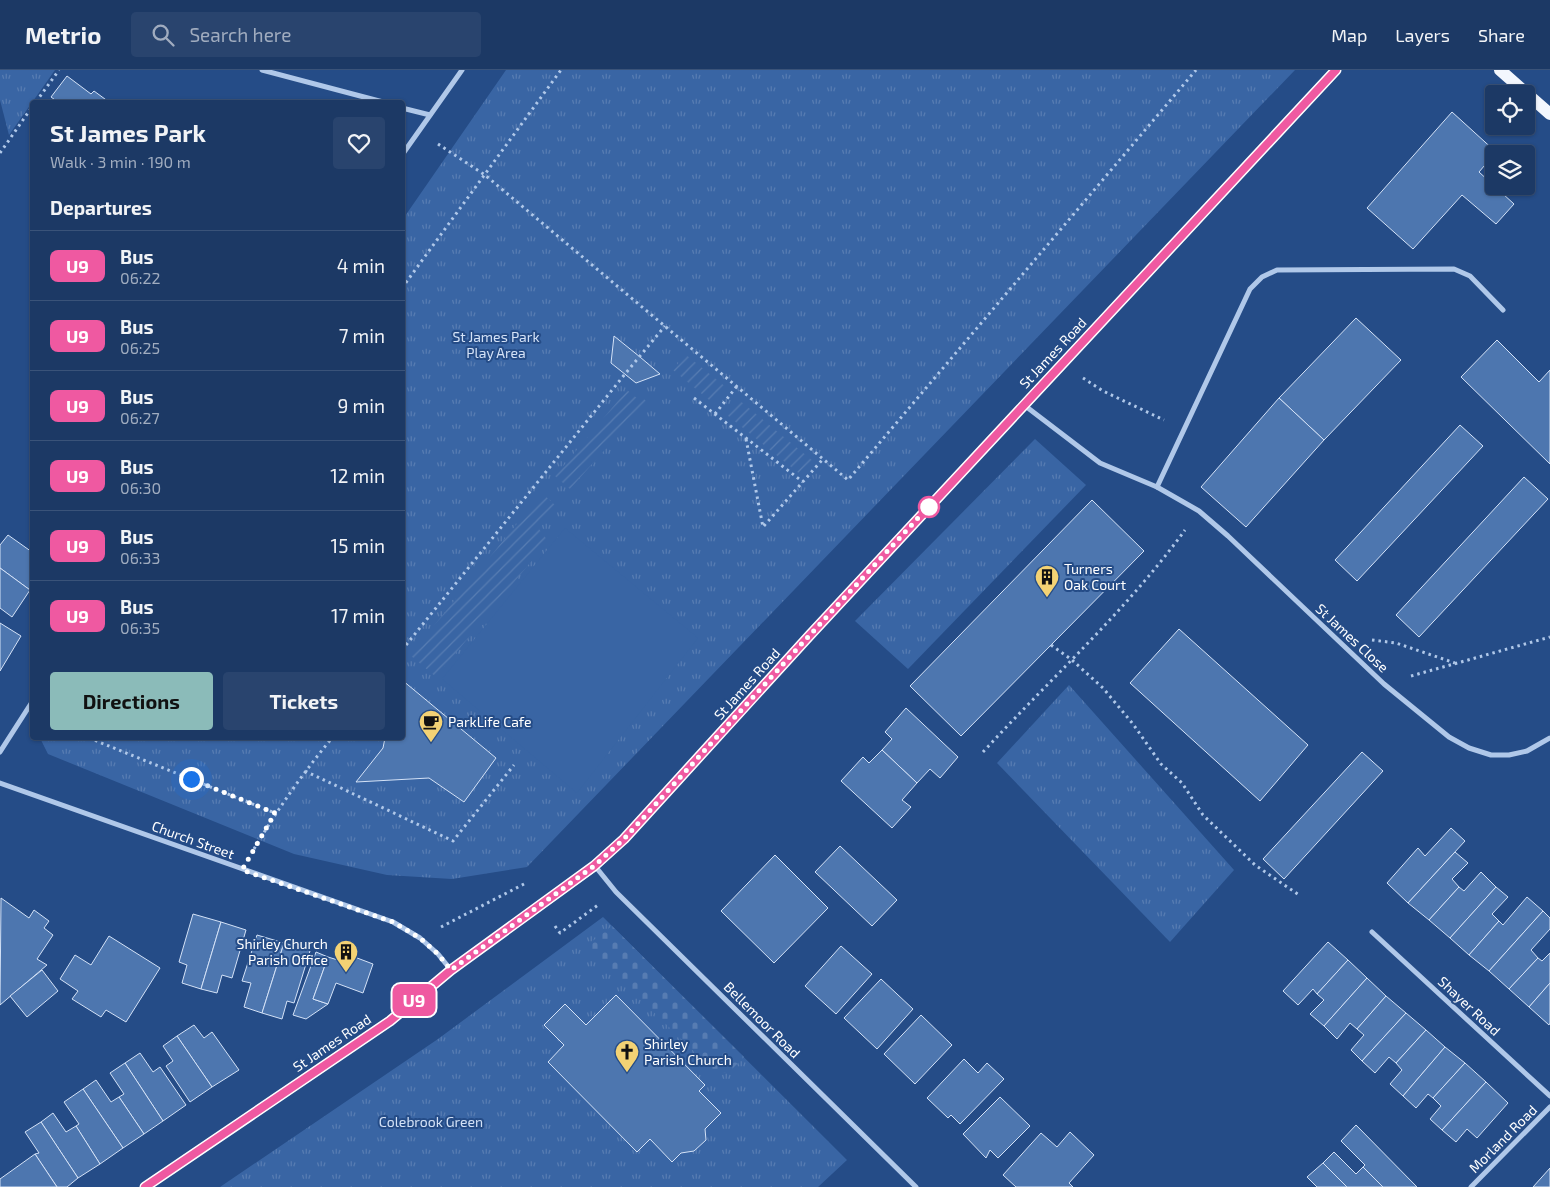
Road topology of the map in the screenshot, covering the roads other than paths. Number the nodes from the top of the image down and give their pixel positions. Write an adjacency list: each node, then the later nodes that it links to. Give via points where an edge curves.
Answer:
1 (262, 70): 5 (street)
2 (462, 70): 8 (street)
3 (1336, 70): 11 (street, St James Road)
4 (1500, 70): 7 (main road)
5 (375, 100)
6 (405, 109): 8 (street)
7 (1550, 114)
8 (430, 115): 9 (street)
9 (405, 151)
10 (1503, 310): 12 (street, via 1470,276 1454,269 1277,270 1262,277 1250,289)
11 (1024, 404): 12 (street, St James Close, via 1100,463); 17 (street, St James Road, via 624,839)
12 (1157, 487): 14 (street, St James Close, via 1199,511 1384,684 1449,737 1491,755 1527,751)
13 (30, 705): 15 (street)
14 (1550, 738)
15 (0, 752)
16 (0, 783): 19 (street, Church Street, via 393,922 420,938)
17 (594, 866): 19 (street, St James Road); 23 (street, Bellemoor Road, via 616,892)
18 (1372, 932): 20 (street, Shayer Road)
19 (451, 970): 22 (street, St James Road, via 390,1021)
20 (1550, 1096)
21 (1550, 1107): 24 (street, Morland Road)
22 (145, 1187)
23 (916, 1187)
24 (1471, 1187)

